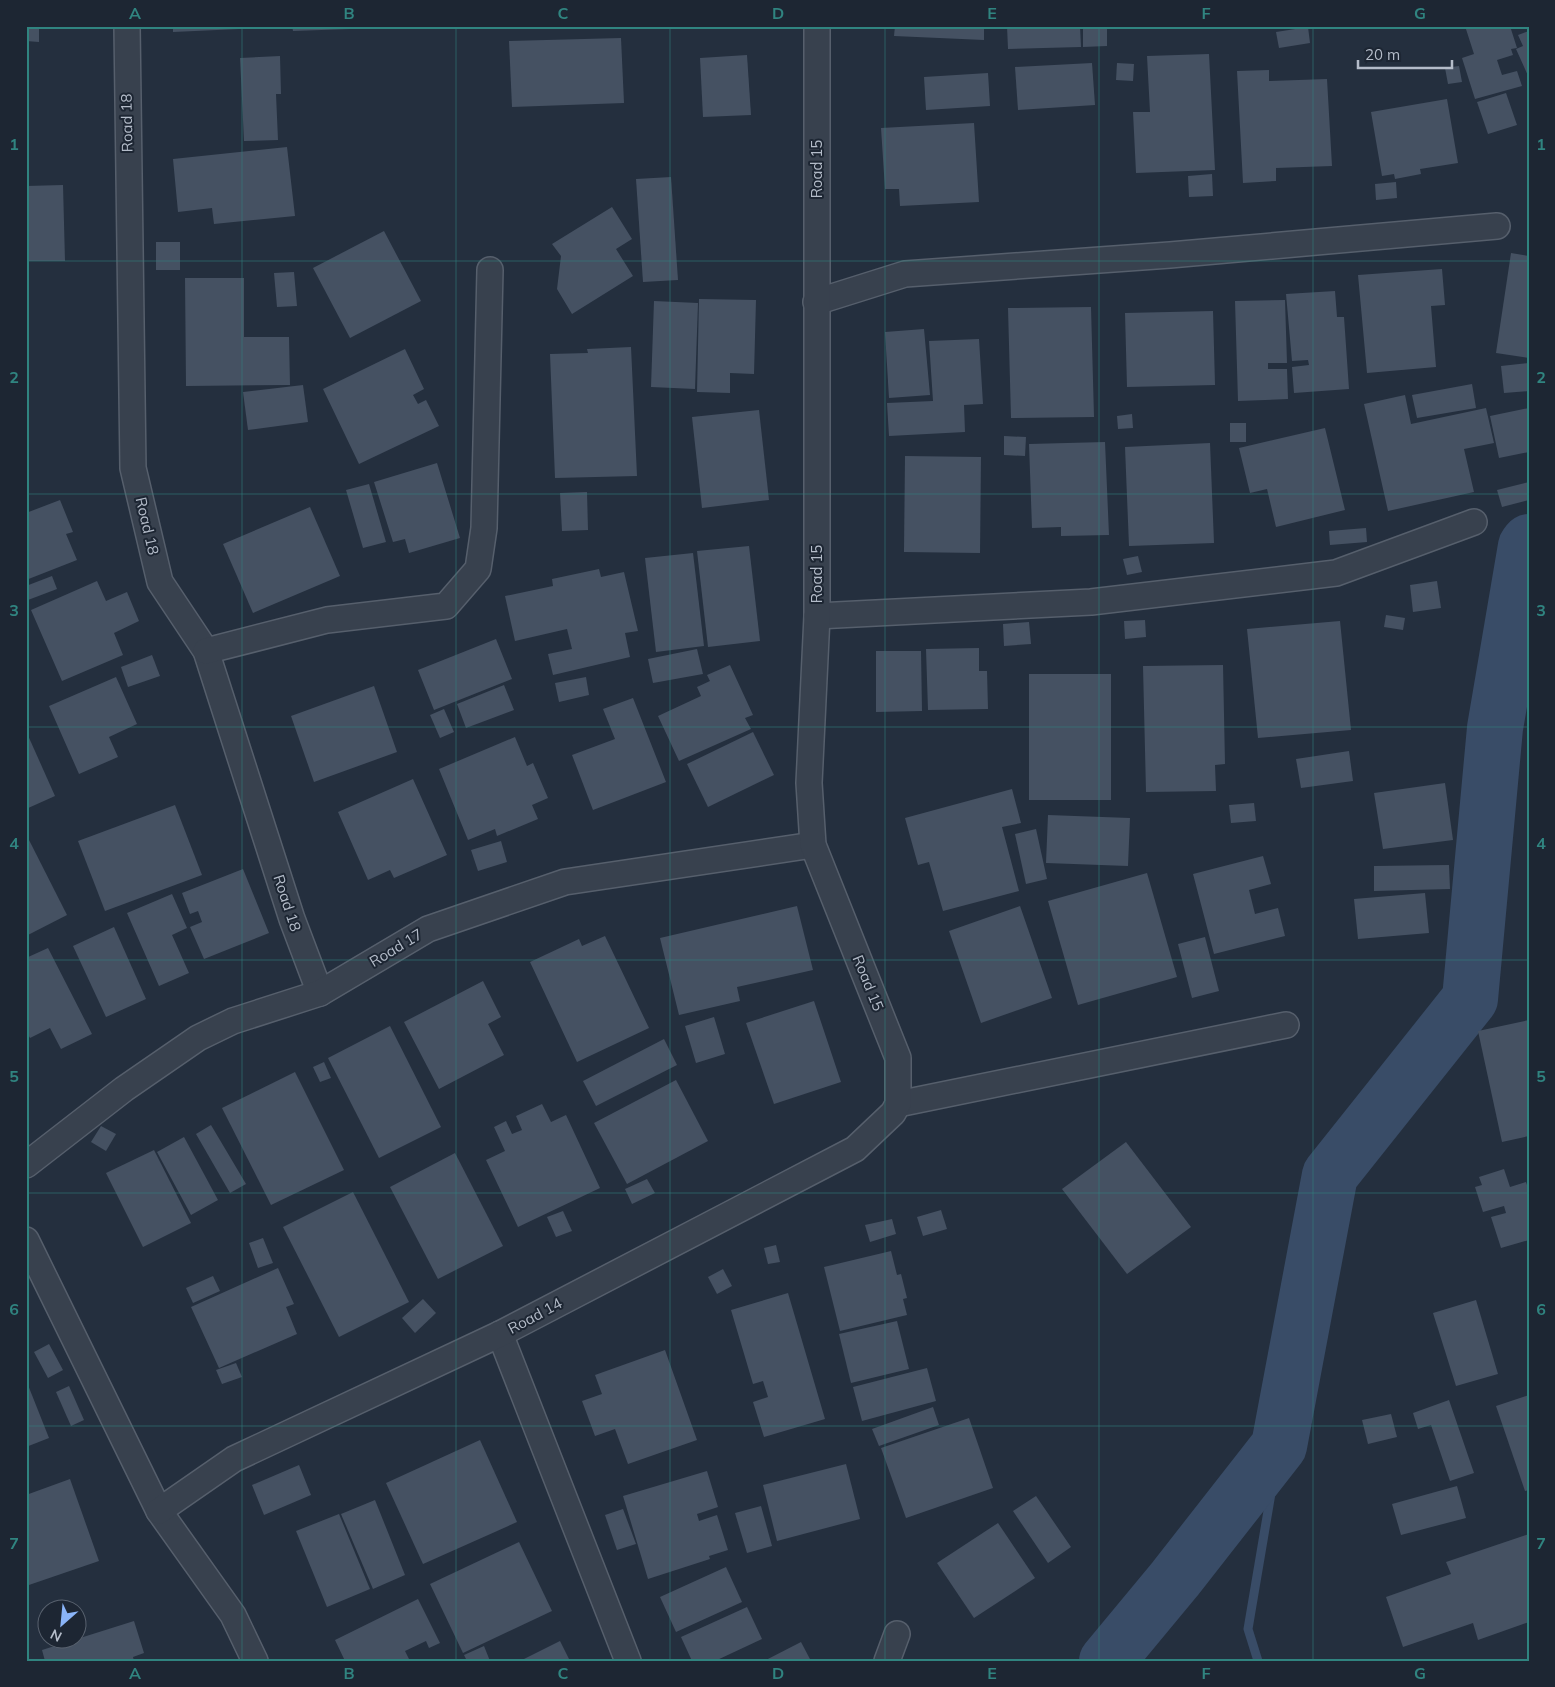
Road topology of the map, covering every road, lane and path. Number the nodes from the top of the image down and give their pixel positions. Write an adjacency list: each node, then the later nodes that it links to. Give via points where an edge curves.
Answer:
1 (126, 26): 8 (street, Road 18, via 133,468 160,582)
2 (817, 26): 5 (street, Road 15)
3 (1497, 226): 5 (street, via 905,274)
4 (490, 270): 8 (street, via 484,528 478,569 446,606 327,620)
5 (816, 302): 7 (street, Road 15)
6 (1474, 522): 7 (street, via 1336,573 1091,602)
7 (817, 616): 9 (street, Road 15, via 809,783)
8 (206, 651): 10 (street, Road 18, via 292,919)
9 (814, 845): 10 (street, Road 17, via 566,882 428,929); 12 (street, Road 15, via 898,1058)
10 (320, 993): 13 (street, Road 17, via 233,1021 198,1038 124,1089)
11 (1286, 1025): 12 (street)
12 (898, 1104): 15 (street, Road 14, via 893,1113 855,1149)
13 (26, 1165)
14 (26, 1240): 16 (street)
15 (500, 1334): 16 (street, Road 14, via 234,1459); 19 (street)
16 (159, 1511): 18 (street, via 233,1615)
17 (897, 1634): 20 (street)
18 (255, 1661)
19 (628, 1661)
20 (887, 1661)

